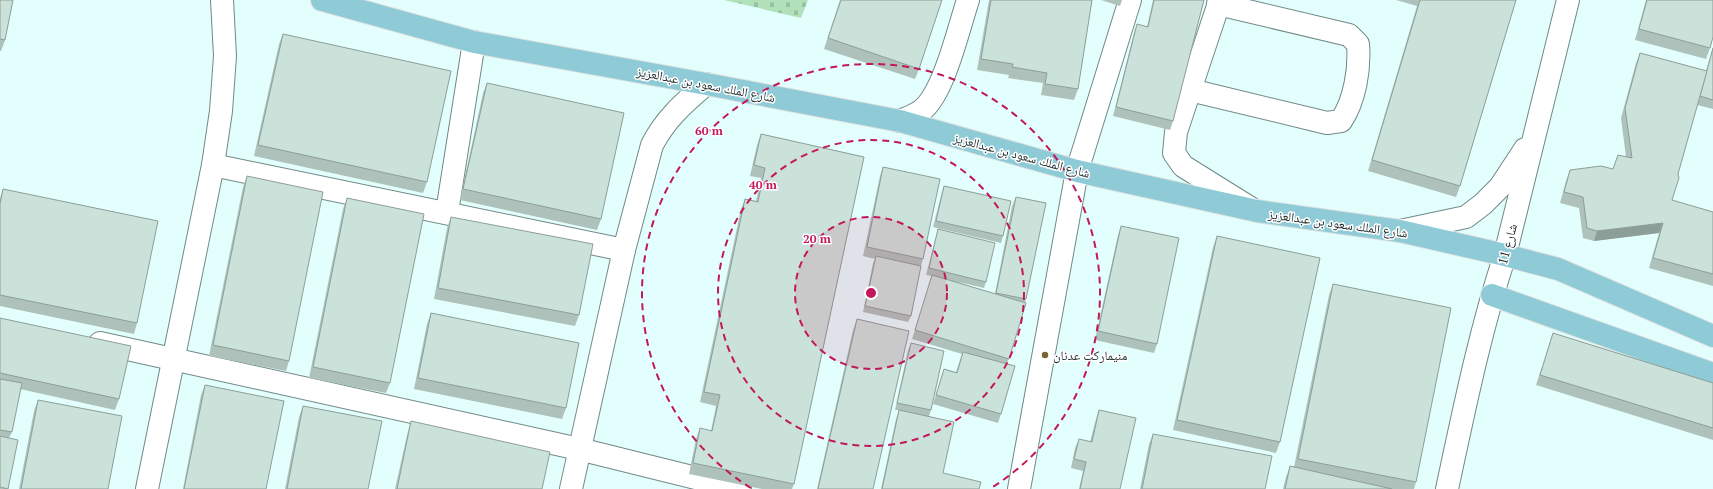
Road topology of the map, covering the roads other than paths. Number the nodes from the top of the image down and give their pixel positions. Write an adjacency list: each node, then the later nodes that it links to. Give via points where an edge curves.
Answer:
1 (222, 0): 12 (street, via 225,56 221,111)
2 (322, 0): 7 (main road, شارع الملك سعود بن عبدالعزيز)
3 (968, 0): 10 (street, via 943,77 934,96 923,110)
4 (1130, 0): 13 (street)
5 (1568, 0): 11 (street, شارع 11)
6 (1219, 2): 9 (street); 9 (street, via 1349,35 1358,44 1359,60 1349,109 1341,121 1327,123)
7 (474, 42): 8 (main road, شارع الملك سعود بن عبدالعزيز); 14 (street)
8 (706, 84): 10 (main road, شارع الملك سعود بن عبدالعزيز); 17 (street, via 673,113 660,129 652,145)
9 (1190, 90): 15 (street, via 1176,132 1174,153 1183,166)
10 (900, 121): 13 (main road, شارع الملك سعود بن عبدالعزيز)
11 (1535, 134): 16 (street, via 1500,188 1466,217); 18 (street, شارع 11)
12 (213, 165): 14 (street); 22 (street)
13 (1077, 171): 15 (main road, شارع الملك سعود بن عبدالعزيز); 28 (street)
14 (448, 212): 17 (street)
15 (1257, 212): 16 (main road, شارع الملك سعود بن عبدالعزيز)
16 (1400, 231): 18 (main road, شارع الملك سعود بن عبدالعزيز)
17 (624, 250): 24 (street)
18 (1505, 255): 19 (street, شارع 11); 20 (main road, شارع الملك سعود بن عبدالعزيز, via 1558,269)
19 (1492, 295): 23 (main road); 29 (street, شارع 11)
20 (1713, 336)
21 (84, 339): 22 (street)
22 (175, 360): 24 (street); 25 (street)
23 (1713, 374)
24 (579, 449): 26 (street); 27 (street)
25 (147, 489)
26 (571, 489)
27 (740, 489)
28 (1020, 489)
29 (1447, 489)

